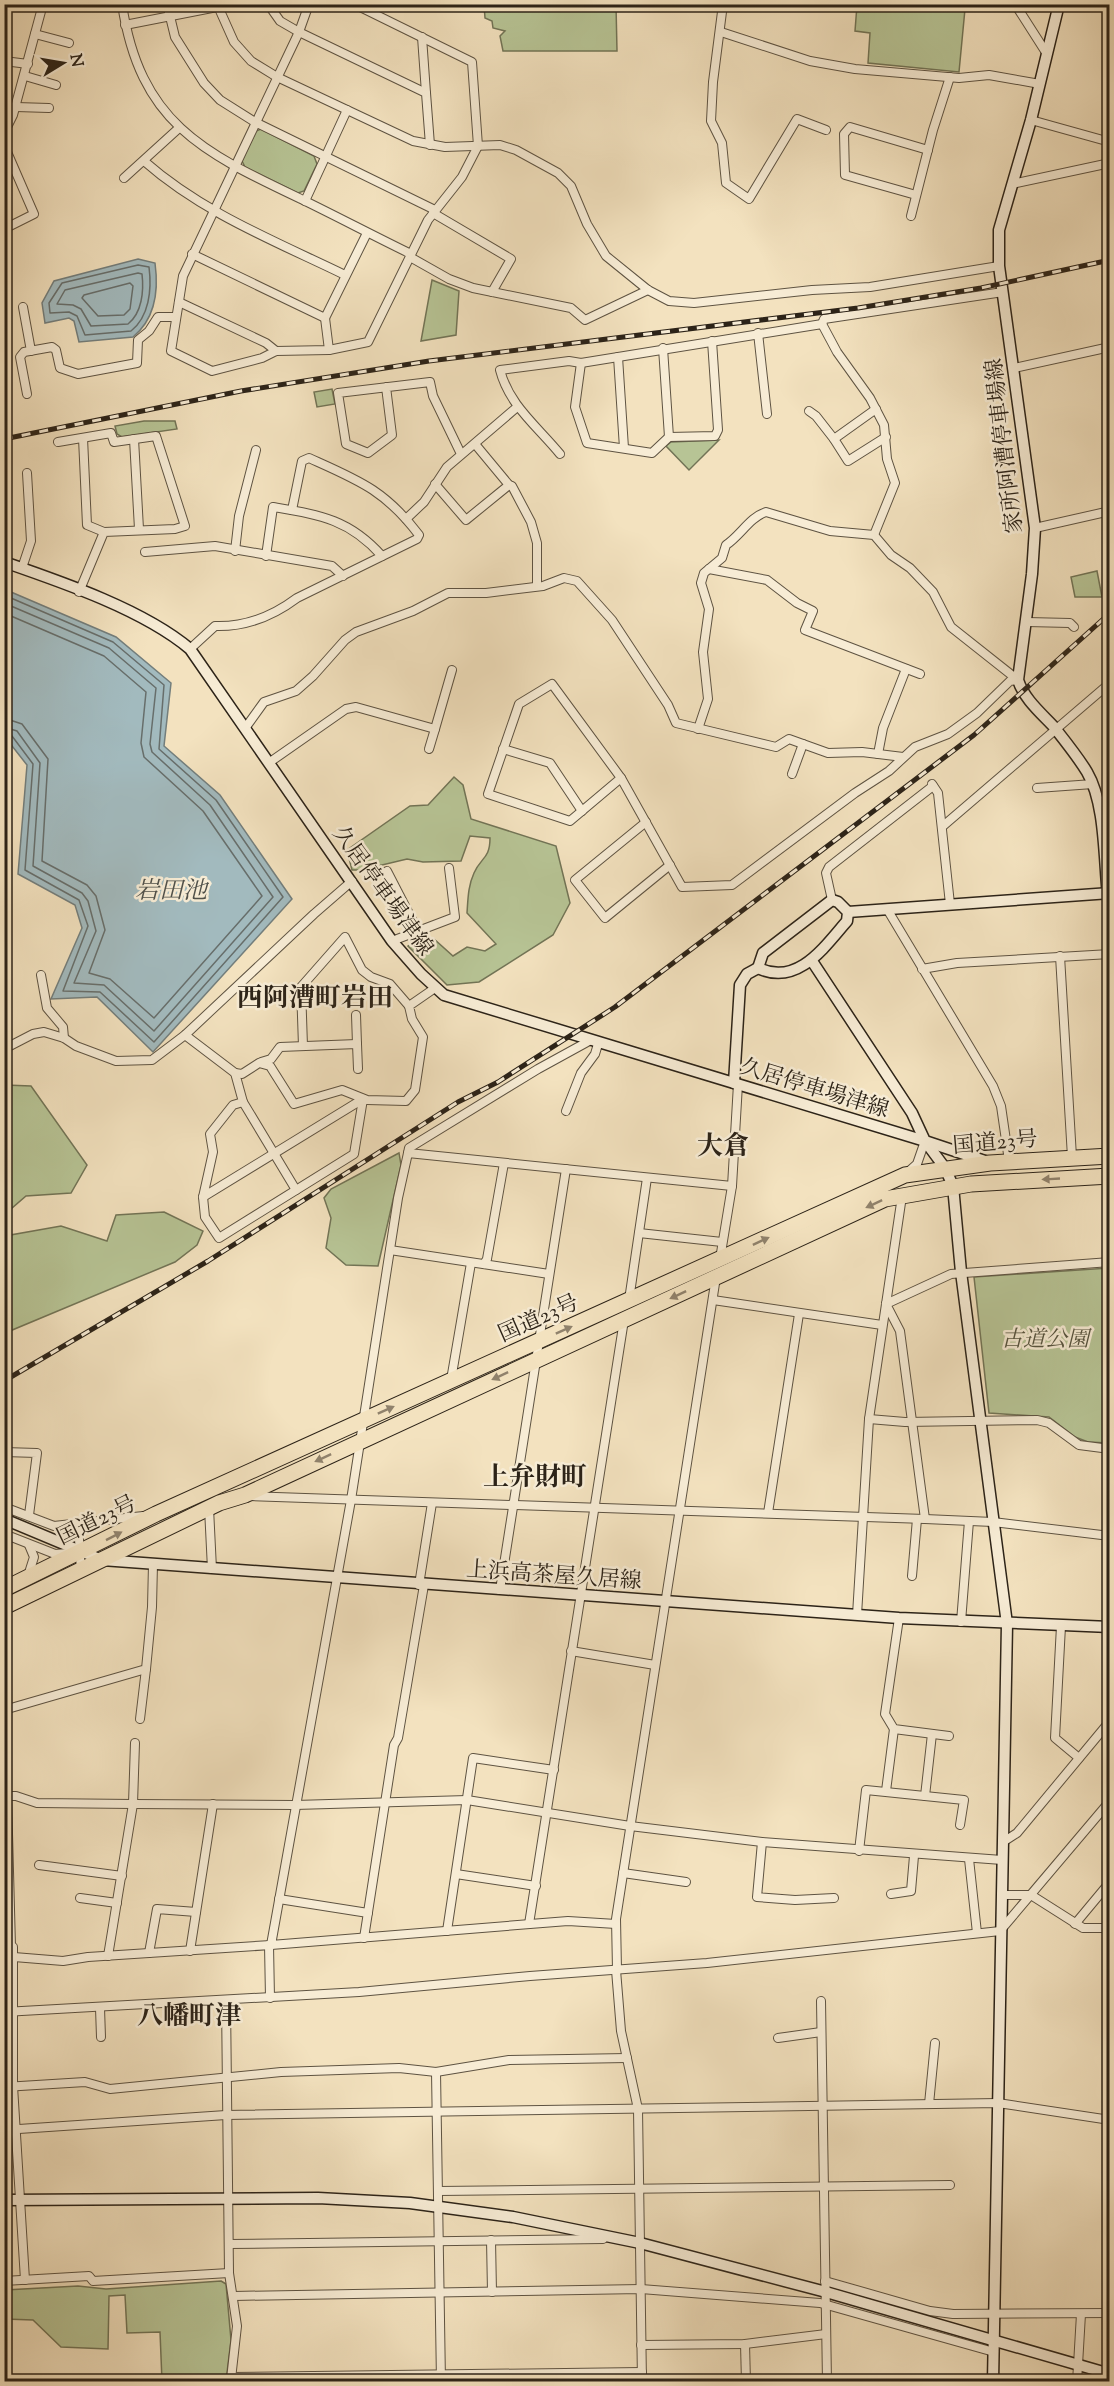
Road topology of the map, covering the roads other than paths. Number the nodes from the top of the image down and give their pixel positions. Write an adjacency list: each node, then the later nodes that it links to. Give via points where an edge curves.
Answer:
1 (122, 4): 12 (street)
2 (167, 4): 11 (street)
3 (268, 4): 13 (street, via 280,21)
4 (309, 4): 13 (street)
5 (354, 4): 16 (street)
6 (723, 4): 14 (street)
7 (1015, 4): 18 (street)
8 (1059, 4): 18 (main road, 家所阿漕停車場線)
9 (42, 5): 15 (street)
10 (217, 6): 11 (street); 22 (street, via 234,42 251,61)
11 (170, 16): 12 (street); 32 (street, via 175,37 204,83 230,107)
12 (125, 26): 33 (street, via 144,80)
13 (299, 32): 22 (street); 26 (street)
14 (721, 32): 23 (street, via 810,61); 34 (street, via 712,82 711,121 722,143 729,188 749,199 797,119)
15 (35, 34): 17 (street); 20 (street)
16 (422, 38): 26 (street); 39 (street, via 472,62)
17 (69, 43)
18 (1047, 54): 24 (main road, 家所阿漕停車場線)
19 (4, 61): 20 (street)
20 (28, 64): 21 (street)
21 (25, 76): 25 (street); 27 (street)
22 (277, 77): 29 (street); 32 (street)
23 (950, 77): 24 (street, via 989,75); 40 (street)
24 (1040, 84): 31 (main road, 家所阿漕停車場線)
25 (56, 85)
26 (426, 93): 38 (street)
27 (16, 106): 28 (street); 30 (street)
28 (49, 108)
29 (348, 111): 38 (street); 41 (street)
30 (9, 115): 35 (street)
31 (1031, 120): 36 (street); 46 (main road, 家所阿漕停車場線)
32 (255, 122): 41 (street); 44 (street)
33 (179, 128): 42 (street); 44 (street)
34 (826, 130)
35 (4, 133)
36 (1110, 142)
37 (4, 145): 52 (street, via 34,214)
38 (430, 145): 39 (street)
39 (478, 146): 50 (street, via 462,177); 58 (street, via 507,147 566,180 599,248 613,264)
40 (928, 150): 47 (street); 47 (street, via 850,127 844,134 845,175)
41 (325, 156): 48 (street); 50 (street)
42 (144, 160): 45 (street); 49 (street, via 169,183)
43 (1110, 163): 46 (street)
44 (234, 167): 48 (street); 49 (street)
45 (124, 178)
46 (1012, 184): 56 (main road, 家所阿漕停車場線, via 999,230)
47 (916, 195): 51 (street)
48 (304, 201): 53 (street)
49 (213, 211): 54 (street); 57 (street)
50 (434, 212): 55 (street); 59 (street, via 511,259)
51 (911, 216)
52 (4, 229)
53 (367, 233): 55 (street); 57 (street)
54 (192, 255): 61 (street); 64 (street)
55 (411, 256): 59 (street, via 459,283); 70 (street, via 368,342)
56 (999, 266): 58 (street, via 870,287 694,303 669,301); 60 (main road, 家所阿漕停車場線)
57 (345, 274): 64 (street)
58 (648, 290): 59 (street, via 585,320 571,308)
59 (492, 292)
60 (1003, 292): 65 (street, via 824,319); 75 (main road, 家所阿漕停車場線)
61 (178, 302): 63 (street); 72 (street)
62 (23, 307): 71 (street)
63 (176, 316): 71 (street, via 158,317 138,340 137,363 78,374 60,368 52,347); 72 (street, via 171,351 212,371)
64 (325, 318): 70 (street)
65 (822, 324): 66 (street); 79 (street)
66 (758, 333): 67 (street); 81 (street)
67 (712, 340): 69 (street); 82 (street, via 718,430 715,436)
68 (1110, 347): 75 (street)
69 (663, 348): 73 (street); 82 (street)
70 (329, 350): 72 (street)
71 (31, 351): 77 (street, via 20,357)
72 (276, 351)
73 (618, 357): 74 (street); 89 (street)
74 (581, 363): 78 (street, via 569,361 500,370); 89 (street, via 575,407 583,438 587,443)
75 (1014, 368): 99 (main road, 家所阿漕停車場線)
76 (386, 387): 76 (street, via 338,393 346,444 368,453 392,435); 91 (street, via 430,382)
77 (27, 393)
78 (516, 408): 88 (street); 92 (street, via 525,412)
79 (876, 409): 83 (street); 86 (street)
80 (809, 411): 86 (street)
81 (767, 414)
82 (669, 437): 89 (street, via 652,453)
83 (886, 437): 86 (street, via 848,460); 102 (street, via 887,459 896,483)
84 (83, 438): 85 (street, via 111,433 114,441); 87 (street); 101 (street, via 87,525)
85 (134, 439): 100 (street); 100 (street, via 156,436 185,526)
86 (834, 439)
87 (58, 442)
88 (475, 444): 91 (street); 95 (street)
89 (624, 448)
90 (256, 450): 103 (street, via 239,516)
91 (461, 454): 94 (street)
92 (560, 454)
93 (27, 473): 108 (street, via 31,541)
94 (435, 484): 95 (street, via 466,520); 98 (street, via 424,502)
95 (509, 485): 111 (street, via 531,522 537,543)
96 (292, 510): 98 (street, via 302,461 309,458 366,483); 105 (street, via 273,507); 106 (street, via 342,523 366,538)
97 (1110, 511): 99 (street)
98 (406, 519): 106 (street, via 419,535 417,539)
99 (1035, 528): 113 (main road, 家所阿漕停車場線)
100 (139, 529): 101 (street)
101 (104, 532): 112 (street)
102 (874, 535): 109 (street, via 830,531 762,512 726,545 722,558); 119 (street, via 933,592 951,627)
103 (235, 551): 104 (street, via 215,546); 105 (street)
104 (145, 552)
105 (266, 556): 110 (street, via 332,566)
106 (382, 556): 110 (street)
107 (4, 562): 108 (main road, 久居停車場津線)
108 (22, 568): 112 (main road, 久居停車場津線)
109 (710, 569): 116 (street, via 767,580 813,611 805,630); 123 (street, via 704,573 701,584 709,609 703,652 708,699)
110 (343, 576): 115 (street, via 264,617 232,627 215,626)
111 (537, 586): 121 (street, via 448,593 356,632 296,691 264,702); 123 (street, via 564,578 577,581 612,620 676,723)
112 (79, 592): 115 (main road, 久居停車場津線, via 165,630)
113 (1027, 622): 114 (street, via 1070,623); 119 (main road, 家所阿漕停車場線)
114 (1074, 627)
115 (190, 649): 121 (main road, 久居停車場津線)
116 (906, 669): 118 (street); 128 (street, via 883,728)
117 (452, 670): 122 (street)
118 (920, 674)
119 (1018, 680): 124 (main road, via 1022,692); 129 (street, via 1010,681 948,734 915,747)
120 (1110, 683): 124 (street)
121 (246, 727): 130 (main road, 久居停車場津線)
122 (435, 729): 127 (street); 130 (street, via 356,707 346,709)
123 (698, 729): 125 (street, via 776,747 789,739)
124 (1056, 729): 133 (main road); 139 (street)
125 (804, 744): 128 (street, via 828,753); 131 (street)
126 (504, 748): 132 (street, via 519,704 552,684); 137 (street, via 550,763); 137 (street, via 488,794 570,821)
127 (429, 749)
128 (878, 754): 129 (street)
129 (903, 757): 140 (street, via 732,885 682,887)
130 (270, 762): 143 (main road, 久居停車場津線)
131 (792, 774)
132 (621, 778): 137 (street); 138 (street)
133 (1093, 784): 134 (street); 136 (main road)
134 (1037, 788)
135 (1110, 808): 136 (street)
136 (1098, 809): 144 (main road)
137 (582, 811)
138 (646, 822): 140 (street); 140 (street, via 575,880 605,918)
139 (943, 826): 145 (street, via 938,794 932,784 829,867 826,873); 146 (street)
140 (670, 865)
141 (449, 867): 150 (street, via 455,917)
142 (387, 871): 150 (street)
143 (352, 881): 151 (main road, 久居停車場津線); 161 (street)
144 (1108, 893): 146 (main road); 149 (main road)
145 (832, 900): 148 (main road); 155 (main road, via 763,953)
146 (950, 904): 147 (main road)
147 (887, 909): 148 (main road); 156 (street)
148 (848, 912): 154 (main road, via 847,921)
149 (1110, 912)
150 (418, 930): 151 (street)
151 (392, 941): 158 (main road, 久居停車場津線)
152 (1110, 954): 153 (street)
153 (1060, 956): 156 (street); 178 (street)
154 (812, 961): 155 (main road, via 798,969 767,972); 174 (main road, via 912,1113)
155 (758, 968): 170 (main road, via 747,974 740,985)
156 (922, 969): 179 (street, via 993,1086 1001,1106)
157 (41, 975): 162 (street, via 47,1008 63,1027)
158 (435, 988): 159 (street); 163 (main road, 久居停車場津線, via 455,1000)
159 (409, 1006): 165 (street, via 390,984 362,970 345,937 301,987); 171 (street, via 423,1037 415,1090 406,1101)
160 (356, 1016): 164 (street)
161 (185, 1035): 162 (street, via 160,1056 142,1062 116,1061); 169 (street)
162 (64, 1038): 166 (street, via 44,1032 33,1034)
163 (594, 1042): 170 (main road, 久居停車場津線); 173 (street, via 595,1054 581,1073); 175 (street, via 462,1114 409,1148)
164 (357, 1044): 165 (street); 168 (street)
165 (303, 1046): 167 (street, via 280,1047 271,1059)
166 (4, 1049)
167 (260, 1063): 169 (street, via 242,1074); 171 (street, via 270,1066 294,1104 335,1090)
168 (358, 1069)
169 (235, 1073): 172 (street)
170 (736, 1084): 174 (main road, 久居停車場津線); 187 (street)
171 (363, 1099): 176 (street); 189 (street, via 354,1154)
172 (243, 1102): 176 (street); 191 (street, via 232,1105 210,1134 213,1152)
173 (566, 1112)
174 (925, 1141): 181 (main road, 久居停車場津線); 182 (main road); 184 (street, via 917,1164)
175 (408, 1153): 180 (street); 194 (street)
176 (273, 1154): 189 (street); 191 (street)
177 (1110, 1156): 178 (highway, 国道23号)
178 (1072, 1157): 179 (highway, 国道23号)
179 (1009, 1161): 181 (highway, 国道23号)
180 (504, 1163): 183 (street); 198 (street)
181 (990, 1163): 182 (highway, 国道23号)
182 (945, 1168): 184 (highway, 国道23号); 188 (main road)
183 (566, 1169): 186 (street); 200 (street)
184 (904, 1175): 195 (highway, 国道23号, one-way to 184)
185 (1110, 1176): 188 (highway, 国道23号, one-way to 188)
186 (647, 1178): 187 (street); 192 (street)
187 (732, 1186): 193 (street)
188 (953, 1186): 190 (highway, 国道23号); 199 (main road)
189 (296, 1190): 191 (street, via 219,1238 205,1217)
190 (903, 1194): 201 (highway, 国道23号, one-way to 201); 204 (street)
191 (204, 1197)
192 (639, 1233): 193 (street); 202 (street)
193 (722, 1242): 195 (street)
194 (390, 1250): 197 (street); 213 (street)
195 (719, 1260): 201 (street); 202 (highway, 国道23号)
196 (1110, 1262): 199 (street)
197 (471, 1263): 198 (street); 210 (street)
198 (484, 1264): 200 (street)
199 (962, 1272): 204 (street); 214 (main road)
200 (549, 1274): 208 (street)
201 (716, 1277): 203 (street); 206 (highway, 国道23号, one-way to 206)
202 (629, 1300): 208 (highway, 国道23号, one-way to 202)
203 (712, 1300): 205 (street); 225 (street)
204 (886, 1304): 207 (street); 212 (street, via 900,1331)
205 (799, 1314): 207 (street); 226 (street)
206 (624, 1320): 209 (highway, 国道23号); 223 (street)
207 (882, 1325): 211 (street)
208 (539, 1341): 209 (street); 210 (highway, 国道23号)
209 (536, 1359): 215 (highway, 国道23号, one-way to 215); 221 (street)
210 (450, 1382): 213 (highway, 国道23号, one-way to 210)
211 (869, 1419): 212 (street); 229 (street)
212 (912, 1420): 214 (street); 231 (street)
213 (362, 1421): 215 (street); 227 (highway, 国道23号)
214 (981, 1421): 216 (street, via 1037,1420 1049,1423 1079,1445); 233 (main road)
215 (359, 1441): 218 (highway, 国道23号, one-way to 218); 219 (street)
216 (1110, 1449)
217 (4, 1452): 228 (street, via 37,1453)
218 (245, 1495): 219 (street); 224 (highway, 国道23号)
219 (351, 1500): 220 (street); 245 (street)
220 (432, 1503): 221 (street); 246 (street)
221 (513, 1505): 223 (street); 248 (street)
222 (4, 1507): 228 (street)
223 (595, 1507): 225 (street); 249 (street)
224 (209, 1508): 239 (highway, 国道23号); 241 (street)
225 (680, 1510): 226 (street); 250 (street)
226 (768, 1513): 229 (street)
227 (156, 1514): 234 (street); 238 (highway, 国道23号, one-way to 227)
228 (29, 1515): 234 (street, via 54,1526)
229 (865, 1516): 231 (street); 252 (street)
230 (4, 1518): 238 (main road, 上浜高茶屋久居線)
231 (921, 1519): 232 (street); 243 (street)
232 (969, 1521): 233 (street); 254 (street)
233 (993, 1522): 236 (street); 255 (main road)
234 (78, 1523): 238 (street)
235 (4, 1534): 237 (street)
236 (1110, 1536)
237 (30, 1545): 238 (street, via 55,1554); 244 (street, via 34,1557)
238 (80, 1553): 239 (main road, 上浜高茶屋久居線); 242 (street); 244 (highway, 国道23号)
239 (102, 1560): 240 (main road, 上浜高茶屋久居線); 242 (highway, 国道23号)
240 (153, 1564): 241 (main road, 上浜高茶屋久居線); 260 (street)
241 (212, 1569): 245 (main road, 上浜高茶屋久居線)
242 (81, 1571): 251 (highway, 国道23号)
243 (912, 1576)
244 (27, 1578): 247 (highway, 国道23号)
245 (337, 1578): 246 (main road, 上浜高茶屋久居線); 278 (street)
246 (421, 1585): 248 (main road, 上浜高茶屋久居線); 275 (street)
247 (4, 1589)
248 (500, 1590): 249 (main road, 上浜高茶屋久居線)
249 (582, 1596): 250 (main road, 上浜高茶屋久居線); 258 (street)
250 (665, 1602): 252 (main road, 上浜高茶屋久居線); 259 (street)
251 (4, 1607)
252 (857, 1615): 253 (main road, 上浜高茶屋久居線)
253 (899, 1618): 254 (main road, 上浜高茶屋久居線); 264 (street, via 885,1714)
254 (961, 1622): 255 (main road, 上浜高茶屋久居線)
255 (1007, 1624): 256 (main road, 上浜高茶屋久居線); 283 (main road)
256 (1061, 1626): 257 (main road, 上浜高茶屋久居線); 268 (street, via 1055,1738)
257 (1110, 1627)
258 (572, 1651): 259 (street); 269 (street)
259 (655, 1665): 281 (street)
260 (146, 1669): 261 (street); 262 (street)
261 (4, 1710)
262 (140, 1719)
263 (1110, 1722): 268 (street)
264 (894, 1729): 265 (street); 270 (street)
265 (932, 1734): 266 (street); 272 (street)
266 (949, 1736)
267 (135, 1743): 276 (street)
268 (1079, 1758): 283 (street, via 1017,1833)
269 (554, 1770): 273 (street, via 473,1758); 279 (street)
270 (886, 1791): 272 (street); 284 (street, via 866,1790)
271 (6, 1796): 276 (street, via 37,1803); 304 (street)
272 (925, 1796): 280 (street, via 964,1800)
273 (467, 1800): 275 (street); 279 (street); 289 (street)
274 (1110, 1801): 297 (street)
275 (386, 1802): 278 (street); 303 (street)
276 (133, 1804): 277 (street); 291 (street)
277 (213, 1804): 278 (street); 302 (street)
278 (295, 1805): 300 (street)
279 (547, 1813): 281 (street); 294 (street)
280 (960, 1825)
281 (630, 1826): 282 (street); 290 (street)
282 (762, 1842): 284 (street); 299 (street, via 757,1897)
283 (1003, 1842): 287 (main road)
284 (860, 1851): 285 (street)
285 (914, 1856): 286 (street); 295 (street, via 911,1891)
286 (969, 1859): 287 (street); 311 (street)
287 (1002, 1860): 296 (main road)
288 (39, 1865): 291 (street)
289 (456, 1874): 294 (street); 310 (street)
290 (623, 1874): 292 (street); 306 (street)
291 (122, 1876): 301 (street)
292 (686, 1881)
293 (1110, 1882): 307 (street)
294 (536, 1886): 305 (street)
295 (891, 1894)
296 (1001, 1895): 297 (street); 309 (main road)
297 (1031, 1895): 307 (street); 309 (street)
298 (80, 1898): 301 (street)
299 (834, 1898)
300 (279, 1899): 303 (street); 313 (street)
301 (117, 1903): 316 (street)
302 (196, 1912): 314 (street); 315 (street, via 157,1909)
303 (368, 1913): 312 (street)
304 (7, 1920): 317 (street)
305 (528, 1924): 306 (street); 310 (street)
306 (616, 1924): 318 (street)
307 (1075, 1924): 308 (street, via 1091,1930)
308 (1110, 1928)
309 (999, 1930): 311 (street); 333 (main road)
310 (447, 1931): 312 (street)
311 (977, 1933): 318 (street)
312 (364, 1938): 313 (street)
313 (270, 1945): 314 (street); 319 (street)
314 (190, 1951): 315 (street)
315 (149, 1953): 316 (street)
316 (108, 1956): 317 (street, via 63,1961)
317 (14, 1957): 324 (street)
318 (616, 1970): 319 (street); 329 (street)
319 (270, 1998): 320 (street)
320 (226, 2001): 322 (street); 331 (street)
321 (821, 2001): 325 (street)
322 (100, 2008): 324 (street); 326 (street)
323 (4, 2012): 324 (street)
324 (14, 2012): 332 (street)
325 (821, 2032): 327 (street); 335 (street)
326 (101, 2037)
327 (778, 2038)
328 (935, 2043): 334 (street)
329 (627, 2058): 330 (street, via 509,2060); 336 (street)
330 (436, 2072): 331 (street, via 399,2068); 337 (street)
331 (226, 2076): 332 (street, via 110,2089 85,2082); 338 (street)
332 (9, 2086): 340 (street)
333 (998, 2103): 334 (street); 339 (street); 365 (main road)
334 (929, 2104): 335 (street)
335 (822, 2106): 336 (street); 343 (street)
336 (638, 2109): 337 (street); 344 (street)
337 (436, 2112): 338 (street); 345 (street)
338 (226, 2115): 340 (street); 346 (street)
339 (1110, 2120)
340 (16, 2129): 341 (street); 348 (street)
341 (4, 2130)
342 (950, 2185): 343 (street)
343 (823, 2186): 344 (street); 358 (street)
344 (639, 2190): 345 (street); 353 (street)
345 (438, 2192): 349 (street)
346 (227, 2198): 348 (main road); 349 (main road, via 329,2198); 354 (street)
347 (4, 2200): 348 (main road)
348 (20, 2200): 356 (street)
349 (438, 2206): 350 (main road); 352 (street)
350 (620, 2238): 351 (street); 353 (main road)
351 (491, 2240): 352 (street); 360 (street)
352 (439, 2241): 354 (street); 361 (street)
353 (640, 2243): 358 (main road); 359 (street)
354 (229, 2244): 355 (street)
355 (229, 2273): 356 (street, via 93,2281 89,2276); 362 (street)
356 (25, 2280): 357 (street)
357 (4, 2281)
358 (825, 2287): 363 (street); 365 (street, via 930,2311 965,2316); 370 (main road)
359 (641, 2289): 360 (street); 363 (street); 369 (street)
360 (492, 2292): 361 (street)
361 (440, 2293): 362 (street); 374 (street)
362 (234, 2296): 375 (street, via 237,2326)
363 (826, 2304): 367 (street); 370 (street)
364 (1110, 2313): 366 (street)
365 (994, 2314): 366 (street); 370 (main road)
366 (1081, 2314): 371 (street)
367 (826, 2334): 368 (street); 378 (street)
368 (745, 2344): 369 (street); 377 (street)
369 (642, 2345): 372 (street)
370 (995, 2347): 371 (main road); 379 (main road)
371 (1078, 2365): 373 (main road); 380 (street)
372 (642, 2372): 374 (street); 376 (street)
373 (1110, 2374)
374 (441, 2378): 375 (street)
375 (231, 2379)
376 (642, 2382)
377 (746, 2382)
378 (827, 2382)
379 (993, 2382)
380 (1077, 2382)

